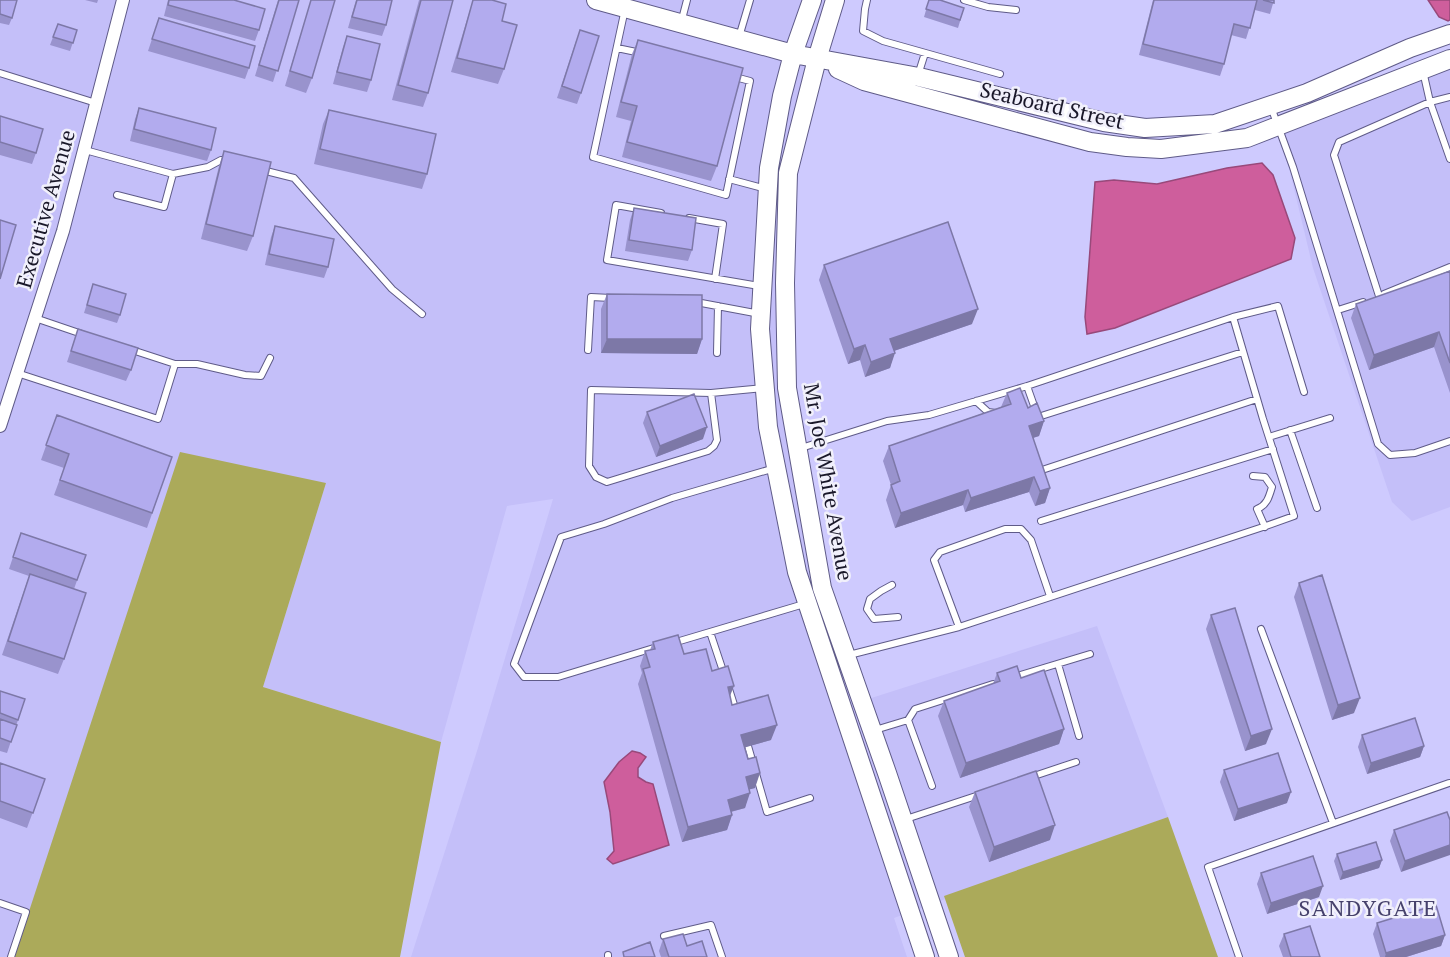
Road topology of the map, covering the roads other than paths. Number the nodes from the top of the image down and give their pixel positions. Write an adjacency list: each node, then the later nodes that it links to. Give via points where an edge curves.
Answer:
1 (123, 0): 27 (street, Executive Avenue)
2 (596, 0): 9 (main road, Seaboard Street)
3 (687, 0): 11 (lane)
4 (812, 0): 16 (main road, Mr. Joe White Avenue)
5 (835, 0): 18 (main road, Mr. Joe White Avenue)
6 (867, 0): 15 (lane, via 863,31)
7 (964, 0): 10 (lane)
8 (752, 1): 13 (lane)
9 (626, 8): 11 (main road, Seaboard Street); 14 (lane)
10 (1016, 10)
11 (681, 23): 13 (main road, Seaboard Street)
12 (1450, 34): 28 (main road, Seaboard Street)
13 (739, 39): 16 (main road, Seaboard Street)
14 (617, 48): 17 (lane); 35 (lane, via 593,157 726,195)
15 (926, 53): 22 (lane); 24 (lane)
16 (793, 54): 18 (main road, Seaboard Street); 36 (main road, Mr. Joe White Avenue, via 782,96)
17 (650, 56)
18 (817, 59): 24 (main road, Seaboard Street); 29 (main road, Seaboard Street, via 864,81 1099,143 1161,149 1247,138); 74 (main road, Mr. Joe White Avenue, via 788,173 787,388)
19 (1450, 59): 20 (main road, Seaboard Street)
20 (1422, 70): 26 (lane); 29 (main road, Seaboard Street)
21 (0, 73): 27 (lane)
22 (1000, 74)
23 (728, 75): 35 (lane, via 750,81)
24 (919, 77): 28 (main road, Seaboard Street, via 1104,122 1145,128 1215,124)
25 (1450, 97): 26 (lane)
26 (1430, 102): 31 (lane); 43 (lane, via 1339,142 1334,155)
27 (96, 103): 30 (street, Executive Avenue)
28 (1271, 106): 29 (lane)
29 (1279, 126): 47 (lane)
30 (84, 149): 34 (lane); 51 (street, Executive Avenue, via 63,231)
31 (1450, 159)
32 (231, 162): 34 (lane, via 221,160 208,167)
33 (252, 167): 48 (lane, via 294,177 392,289)
34 (172, 174): 37 (lane, via 164,207)
35 (729, 180): 36 (lane)
36 (768, 189): 42 (main road, Mr. Joe White Avenue)
37 (117, 195)
38 (669, 214): 41 (lane, via 616,205 607,261)
39 (680, 216): 41 (lane, via 723,224)
40 (1450, 267): 43 (lane)
41 (715, 279): 42 (lane)
42 (762, 287): 49 (main road, Mr. Joe White Avenue)
43 (1379, 296): 47 (lane)
44 (624, 299): 54 (lane, via 591,297)
45 (690, 302): 46 (lane)
46 (718, 306): 49 (lane); 56 (lane)
47 (1338, 310): 73 (lane, via 1378,444 1390,455 1415,453)
48 (423, 314)
49 (761, 314): 61 (main road, Mr. Joe White Avenue)
50 (1233, 317): 55 (lane); 60 (lane); 62 (lane, via 1278,306)
51 (34, 318): 52 (lane); 59 (street, Executive Avenue)
52 (88, 336)
53 (121, 346): 58 (lane)
54 (588, 350)
55 (1243, 352): 64 (lane); 66 (lane, via 1038,417)
56 (717, 353)
57 (270, 358): 58 (lane, via 261,376 197,364)
58 (175, 364): 59 (lane, via 158,419)
59 (17, 373): 70 (street, Executive Avenue)
60 (1027, 386): 65 (lane); 66 (lane)
61 (765, 388): 63 (lane); 76 (main road, Mr. Joe White Avenue)
62 (1304, 392)
63 (711, 393): 63 (lane, via 591,390 589,466 596,477 608,482 708,451 717,440)
64 (1257, 399): 72 (lane); 77 (lane)
65 (976, 401): 68 (lane, via 988,412); 74 (lane, via 929,415 888,421)
66 (1033, 403): 67 (lane)
67 (1025, 406)
68 (1004, 414)
69 (1330, 418): 71 (lane)
70 (0, 426)
71 (1290, 430): 72 (lane); 79 (lane)
72 (1269, 437): 75 (lane)
73 (1450, 441)
74 (797, 449): 90 (main road, Mr. Joe White Avenue, via 822,588)
75 (1273, 449): 80 (lane); 81 (lane, via 1294,516)
76 (776, 468): 84 (main road, Mr. Joe White Avenue); 88 (lane, via 672,498 561,537 514,664 524,677 558,677)
77 (1041, 470)
78 (1253, 476): 81 (lane, via 1265,477 1272,487 1269,498 1257,509)
79 (1317, 508)
80 (1041, 521)
81 (1265, 527): 83 (lane)
82 (892, 585): 85 (lane, via 870,599 867,609 874,619)
83 (1050, 596): 86 (lane); 86 (lane, via 1031,540 1021,529 1005,529 940,552 934,560)
84 (807, 603): 88 (lane); 109 (main road, Mr. Joe White Avenue)
85 (898, 617)
86 (959, 627): 90 (lane)
87 (1261, 629): 104 (lane)
88 (710, 632): 92 (lane)
89 (1090, 654): 91 (lane)
90 (845, 656): 94 (main road, Mr. Joe White Avenue)
91 (1058, 664): 93 (lane, via 915,709); 95 (lane)
92 (738, 717)
93 (908, 720): 94 (lane); 100 (lane)
94 (872, 731): 103 (main road, Mr. Joe White Avenue)
95 (1079, 736)
96 (748, 746): 102 (lane, via 767,812)
97 (1077, 762): 98 (lane)
98 (1021, 780)
99 (1449, 783): 104 (lane)
100 (932, 786)
101 (988, 792): 103 (lane)
102 (810, 798)
103 (902, 820): 110 (main road, Mr. Joe White Avenue)
104 (1333, 823): 111 (lane, via 1208,867)
105 (0, 903): 107 (lane, via 26,912)
106 (664, 936): 108 (lane, via 711,925)
107 (11, 957)
108 (722, 957)
109 (925, 957)
110 (949, 957)
111 (1239, 957)

